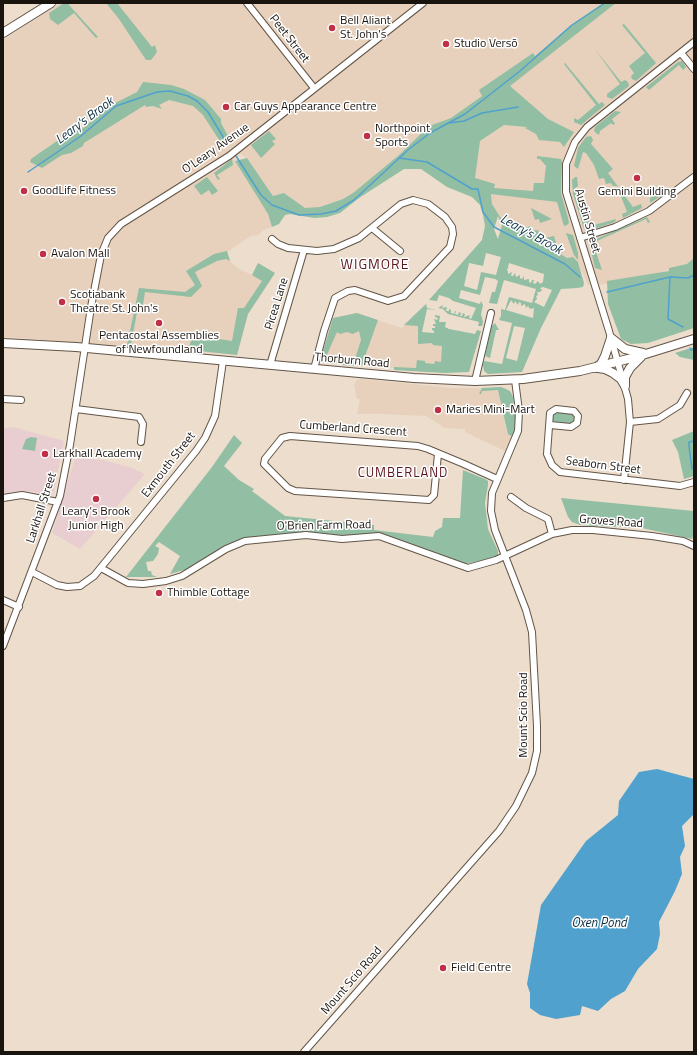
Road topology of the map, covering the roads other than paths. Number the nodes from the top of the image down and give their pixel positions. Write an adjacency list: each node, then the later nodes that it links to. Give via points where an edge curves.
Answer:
1 (51, 3): 4 (main road)
2 (247, 3): 8 (street, Peet Street)
3 (423, 3): 8 (street, O'Leary Avenue)
4 (3, 33)
5 (694, 42): 6 (street, Austin Street)
6 (681, 53): 7 (street); 11 (street, Austin Street, via 592,122 575,142 568,156 565,182)
7 (694, 69)
8 (314, 88): 19 (street, O'Leary Avenue, via 229,156 121,224 111,234 101,255)
9 (694, 177): 11 (street, via 649,211 615,227)
10 (372, 228): 13 (street, via 339,248); 14 (street); 25 (street, via 401,204 413,200 428,204 449,222 453,234 445,252 399,299 383,300 355,290 335,298)
11 (580, 238): 16 (street, Austin Street)
12 (272, 239): 13 (street, via 285,247)
13 (304, 250): 23 (street, Picea Lane)
14 (400, 251)
15 (491, 313): 27 (street)
16 (611, 338): 20 (main road, via 625,349 635,353); 22 (street, Austin Street); 24 (main road, via 601,364)
17 (694, 339): 20 (main road, Thorburn Road)
18 (3, 343): 19 (main road, Thorburn Road)
19 (84, 348): 21 (main road, Thorburn Road); 32 (street, Larkhall Street)
20 (647, 353): 22 (main road, Thorburn Road); 28 (main road, via 630,368 625,377)
21 (223, 361): 23 (main road, Thorburn Road); 46 (street, Exmouth Street, via 215,416 208,433)
22 (618, 362): 24 (main road, Thorburn Road); 28 (street, Austin Street)
23 (270, 366): 25 (main road, Thorburn Road)
24 (595, 368): 26 (main road, Thorburn Road); 28 (main road, via 614,373)
25 (314, 369): 27 (main road, Thorburn Road)
26 (515, 380): 27 (main road, Thorburn Road); 37 (street, Mount Scio Road, via 519,412 518,431)
27 (475, 381)
28 (625, 386): 33 (street, Austin Street)
29 (687, 393): 33 (street, via 680,405 658,419)
30 (3, 399): 31 (street)
31 (21, 400)
32 (76, 409): 35 (street, via 139,418 143,424); 42 (street, Larkhall Street)
33 (630, 422): 38 (street, Austin Street)
34 (550, 425): 34 (street, Seaborn Street, via 550,413 556,409 574,411 578,416 577,423 571,427); 38 (street, Seaborn Street, via 547,454 555,469 564,474)
35 (141, 442)
36 (438, 454): 36 (street, Cumberland Crescent, via 434,495 429,500 295,490 288,488 264,464 265,459 282,438 287,436 410,445 424,447); 37 (street, Cumberland Crescent)
37 (497, 479): 45 (street, Mount Scio Road, via 492,493 491,511 495,530)
38 (624, 480): 39 (street, Seaborn Street, via 680,486)
39 (694, 482)
40 (511, 497): 43 (street, via 548,519)
41 (3, 498): 42 (street, via 22,495)
42 (58, 502): 47 (street, Larkhall Street)
43 (552, 534): 44 (street, Groves Road, via 572,530 593,530 683,541); 45 (street, Groves Road)
44 (694, 546)
45 (506, 555): 46 (street, O'Brien Farm Road, via 468,568 379,536 342,539 306,535 245,541 226,548 182,576 166,581 128,583); 51 (street, Mount Scio Road, via 530,622 533,642 537,751 532,773 516,806 499,830)
46 (101, 568): 47 (street, Exmouth Street, via 86,582 70,587 57,585)
47 (32, 572): 49 (street, Larkhall Street)
48 (3, 600): 49 (street)
49 (19, 607): 50 (street, Larkhall Street)
50 (3, 646)
51 (304, 1052)

